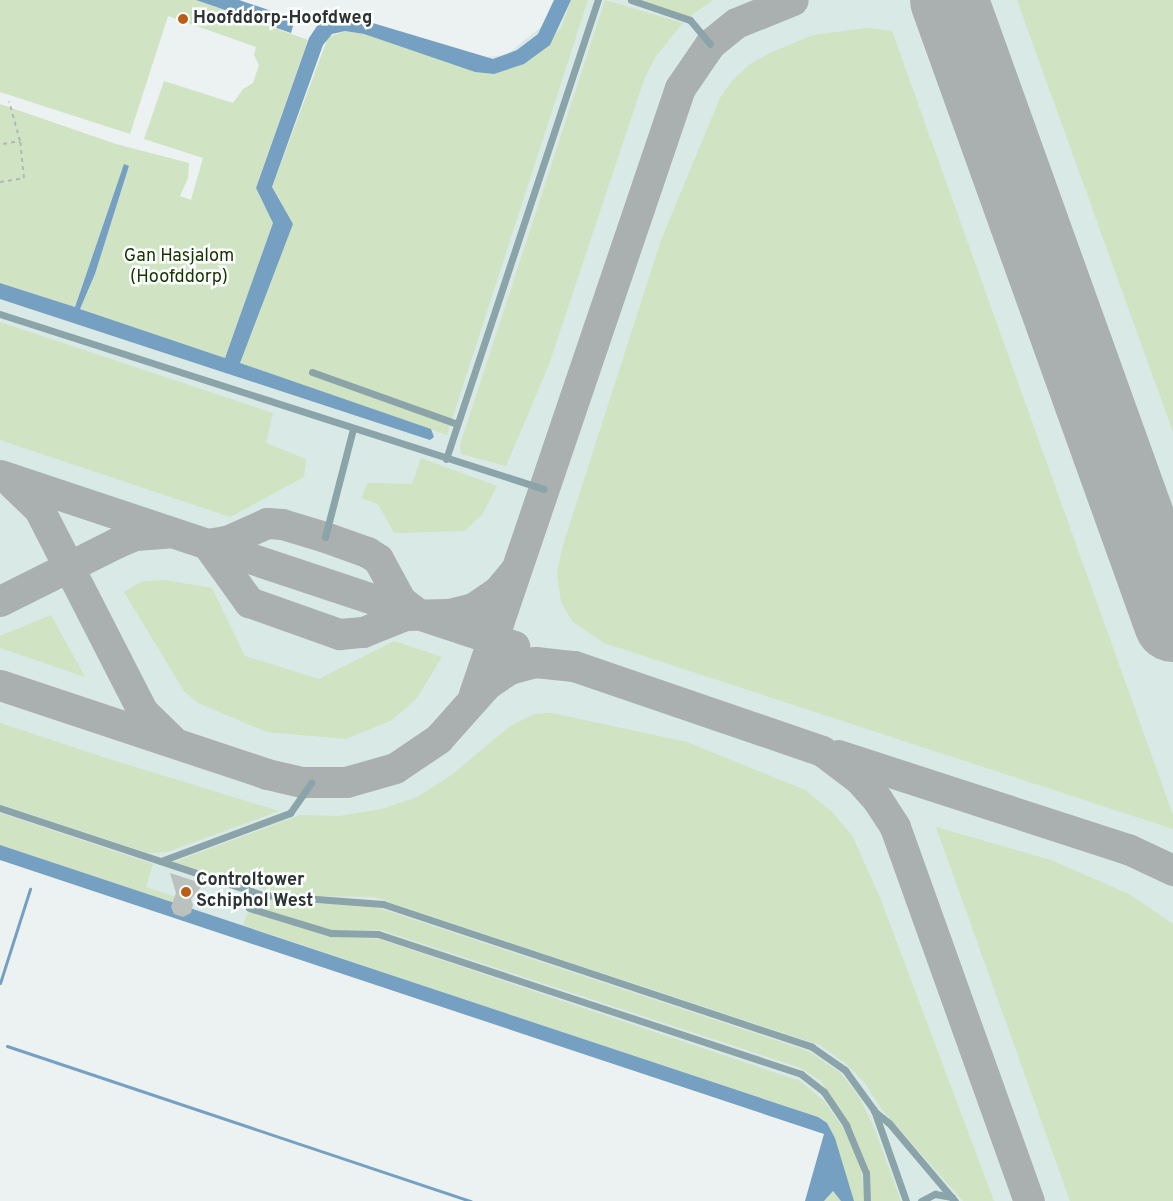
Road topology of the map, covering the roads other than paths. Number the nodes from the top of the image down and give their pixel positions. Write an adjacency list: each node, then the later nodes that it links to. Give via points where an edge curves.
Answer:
1 (598, 0): 6 (lane)
2 (631, 0): 3 (lane, via 690,20)
3 (710, 44)
4 (0, 314): 7 (lane)
5 (312, 372): 6 (lane)
6 (456, 424): 8 (lane)
7 (353, 429): 8 (lane); 10 (lane)
8 (446, 459): 9 (lane)
9 (544, 489)
10 (325, 536)
11 (311, 783): 13 (lane, via 290,813)
12 (0, 808): 13 (lane)
13 (160, 861): 15 (lane, via 263,894 383,904 787,1037 812,1047 845,1070)
14 (249, 908): 17 (lane, via 331,933 378,934 802,1074 824,1092 846,1126 866,1173)
15 (874, 1110): 16 (lane); 18 (lane)
16 (954, 1199): 19 (lane, via 935,1194)
17 (868, 1201)
18 (906, 1201)
19 (921, 1201)

